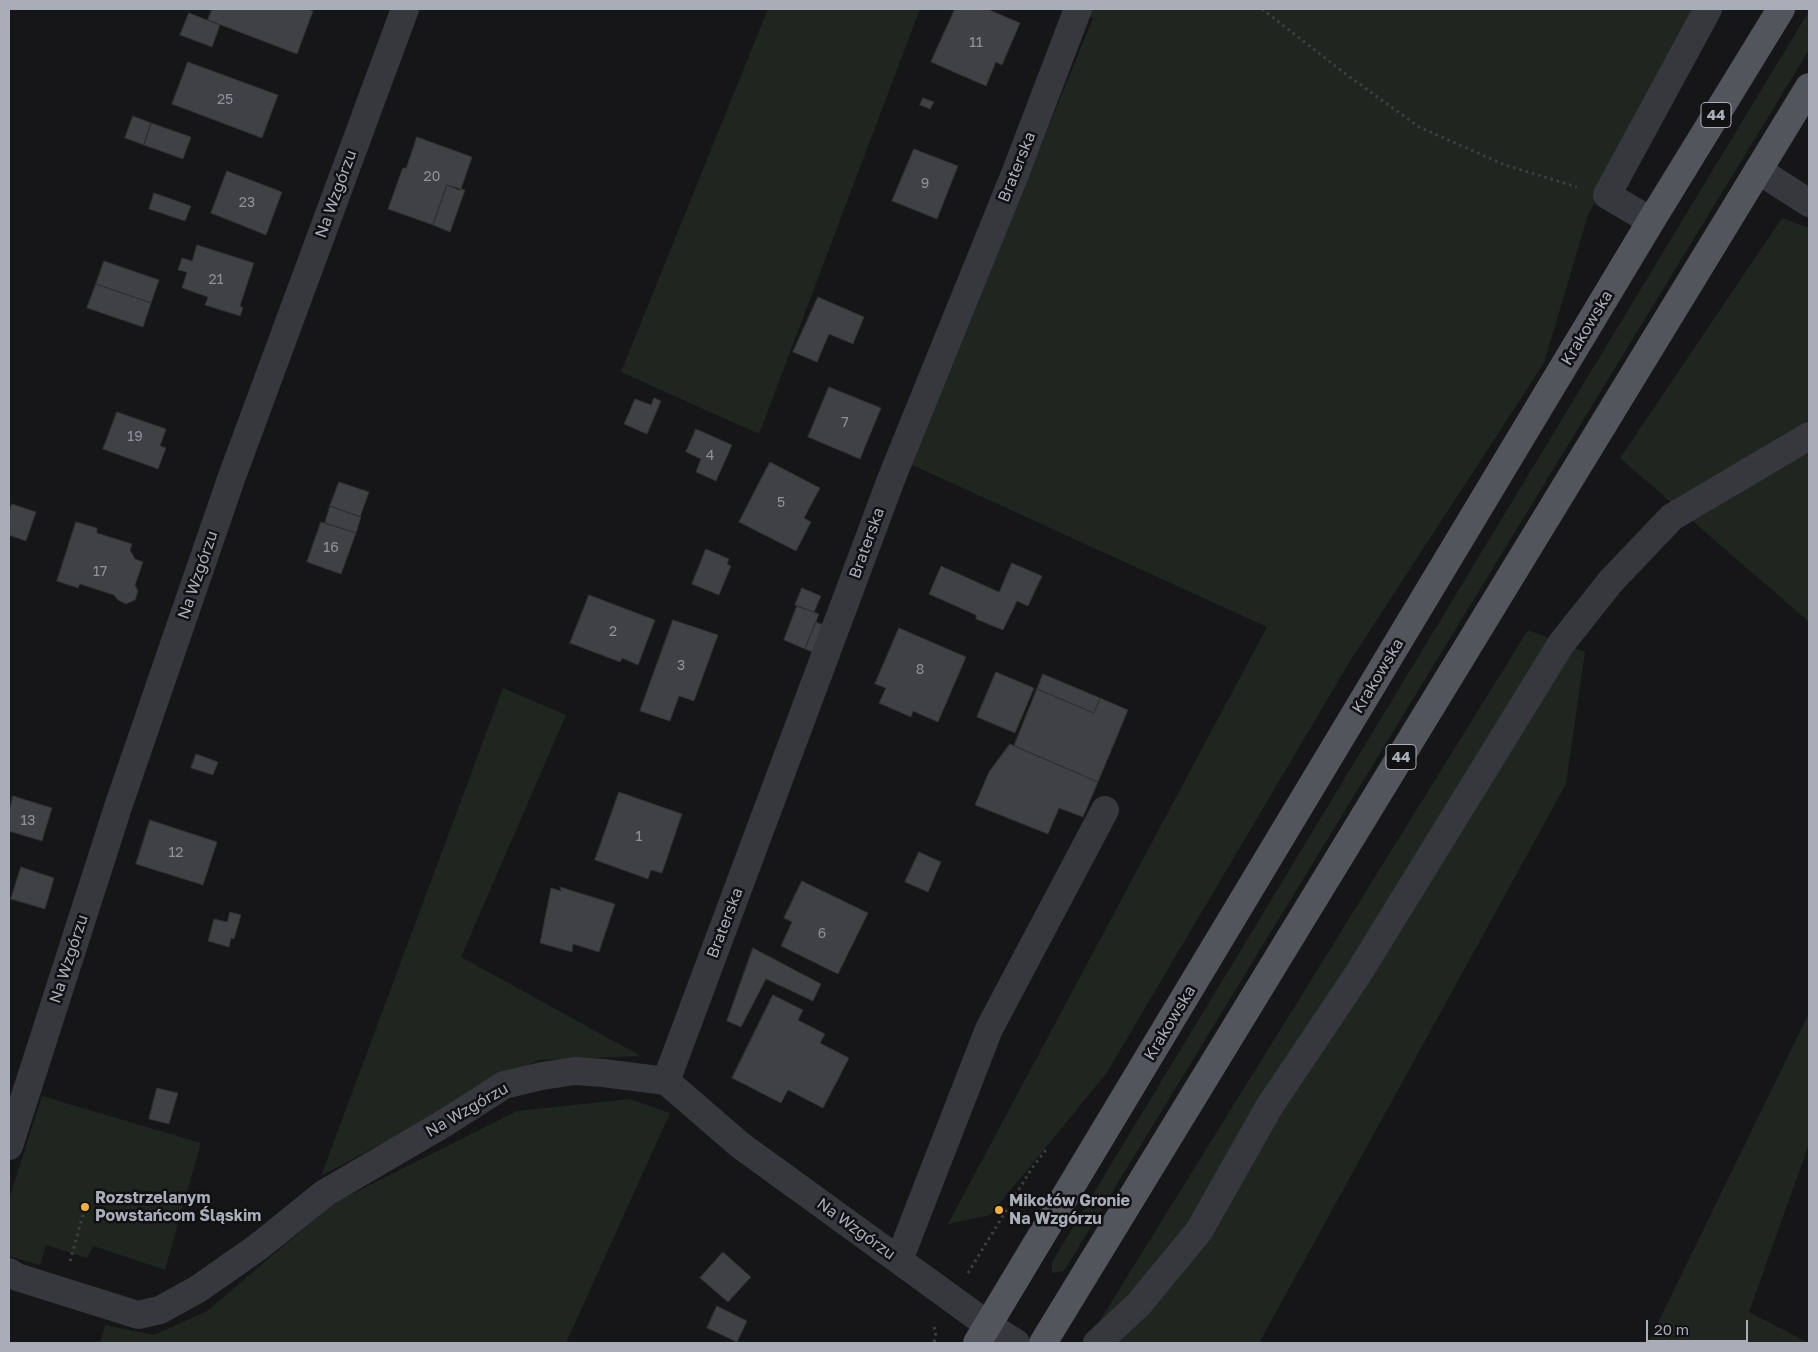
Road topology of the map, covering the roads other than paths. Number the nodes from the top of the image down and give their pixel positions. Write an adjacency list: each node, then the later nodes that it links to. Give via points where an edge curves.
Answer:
1 (405, 9): 12 (street, Na Wzgórzu, via 231,479 119,804)
2 (1078, 9): 11 (street, Braterska, via 892,477)
3 (1708, 9): 8 (street, via 1606,195)
4 (1781, 9): 8 (main road, Krakowska / 44)
5 (1809, 87): 6 (main road, 44)
6 (1758, 170): 7 (street); 17 (main road, 44)
7 (1809, 203)
8 (1651, 221): 15 (main road, Krakowska / 44)
9 (1809, 436): 18 (street, via 1672,517 1611,581 1561,644 1358,974 1269,1107 1199,1230 1138,1306)
10 (1105, 810): 13 (street, via 989,1029)
11 (666, 1081): 13 (street, Na Wzgórzu, via 740,1145); 14 (street, Na Wzgórzu, via 575,1072 504,1085 325,1193 258,1247 198,1289 160,1310 138,1315)
12 (9, 1146)
13 (899, 1260): 15 (street, Na Wzgórzu, via 952,1299)
14 (9, 1272)
15 (983, 1334): 16 (street, Na Wzgórzu)
16 (1016, 1343)
17 (1043, 1343)
18 (1097, 1343)

